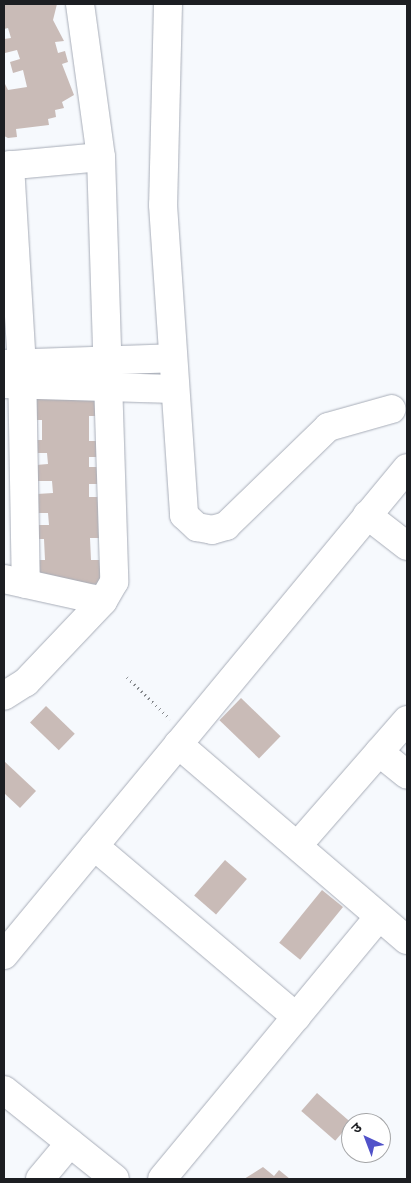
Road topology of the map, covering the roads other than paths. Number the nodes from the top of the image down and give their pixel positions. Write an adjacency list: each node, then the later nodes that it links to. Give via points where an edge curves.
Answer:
1 (80, 4): 3 (street)
2 (168, 4): 5 (street, via 163,205)
3 (101, 157): 4 (street); 6 (street)
4 (7, 166): 7 (street)
5 (172, 358): 6 (street); 9 (street)
6 (108, 362): 7 (street); 8 (street)
7 (13, 375): 8 (street); 14 (street)
8 (109, 388): 9 (street); 15 (street, via 114,582)
9 (174, 389): 10 (street, via 184,515 197,527 212,530 226,526 256,502 328,427)
10 (392, 409)
11 (407, 468): 12 (street)
12 (367, 515): 13 (street); 18 (street)
13 (407, 546)
14 (15, 581): 15 (street)
15 (103, 601): 16 (street, via 26,682)
16 (4, 696)
17 (407, 720): 19 (street)
18 (185, 735): 21 (street); 22 (street)
19 (379, 752): 20 (street); 21 (street)
20 (407, 774)
21 (298, 845): 23 (street)
22 (94, 846): 25 (street); 26 (street)
23 (379, 917): 24 (street); 26 (street)
24 (407, 940)
25 (4, 955)
26 (296, 1017): 31 (street)
27 (4, 1090): 28 (street)
28 (70, 1143): 29 (street); 30 (street)
29 (40, 1179)
30 (115, 1179)
31 (162, 1179)

